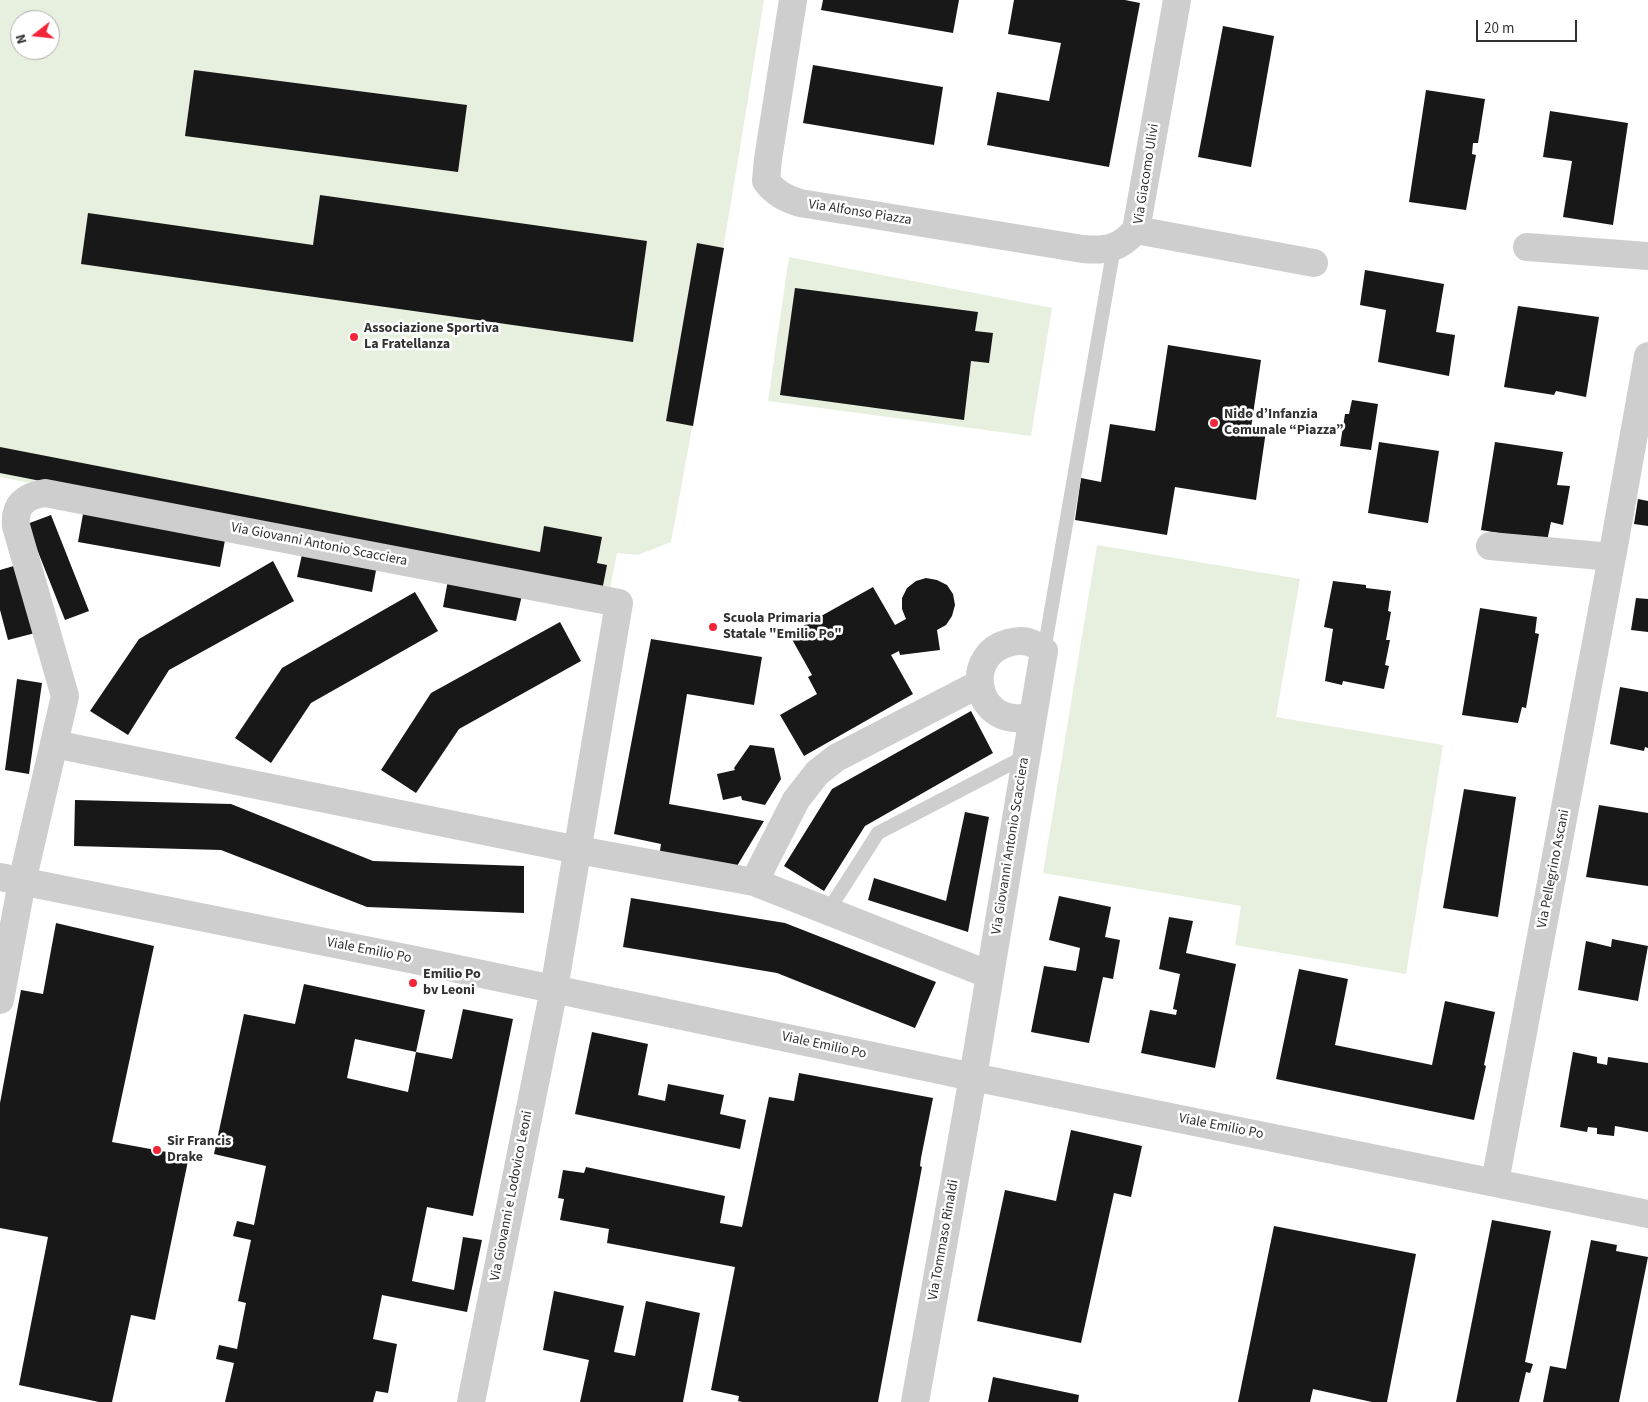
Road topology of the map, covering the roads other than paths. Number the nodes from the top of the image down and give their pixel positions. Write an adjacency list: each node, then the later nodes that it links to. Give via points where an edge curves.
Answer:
1 (793, 0): 4 (street, Via Alfonso Piazza, via 768,159 766,181 775,192 800,203 1082,249 1103,251)
2 (1176, 0): 3 (street, Via Giacomo Ulivi)
3 (1136, 230): 4 (street, Via Alfonso Piazza); 7 (street, Via Giacomo Ulivi)
4 (1114, 247): 11 (lane)
5 (1527, 247): 6 (street)
6 (1648, 256)
7 (1314, 263)
8 (1648, 356): 10 (street, Via Pellegrino Ascani)
9 (1490, 546): 10 (street)
10 (1612, 557): 24 (street, Via Pellegrino Ascani)
11 (1044, 651): 12 (street, via 1030,642 1014,641 999,645 980,669); 13 (street, Via Giovanni Antonio Scacciera)
12 (979, 684): 13 (street, via 985,700 997,712 1013,718); 18 (street, via 836,758 816,773 796,800)
13 (1033, 716): 15 (street, Via Giovanni Antonio Scacciera)
14 (54, 744): 16 (street); 16 (street, Via Giovanni Antonio Scacciera, via 66,696 15,514 31,495 45,493 619,603); 17 (street, Via Giovanni Antonio Scacciera)
15 (1026, 756): 19 (lane, via 878,833); 20 (street, Via Giovanni Antonio Scacciera)
16 (578, 850): 18 (street); 21 (street, Via Giovanni Antonio Scacciera)
17 (11, 880): 21 (street, Viale Emilio Po); 22 (street, Via Giovanni Antonio Scacciera)
18 (754, 882): 19 (street)
19 (828, 911): 20 (street)
20 (990, 975): 23 (street, Via Giovanni Antonio Scacciera)
21 (554, 989): 23 (street, Viale Emilio Po); 26 (street, Via Giovanni e Lodovico Leoni)
22 (0, 1000)
23 (974, 1077): 24 (street, Viale Emilio Po); 27 (street, Via Tommaso Rinaldi)
24 (1495, 1182): 25 (street, Viale Emilio Po)
25 (1648, 1214)
26 (471, 1402)
27 (915, 1402)

